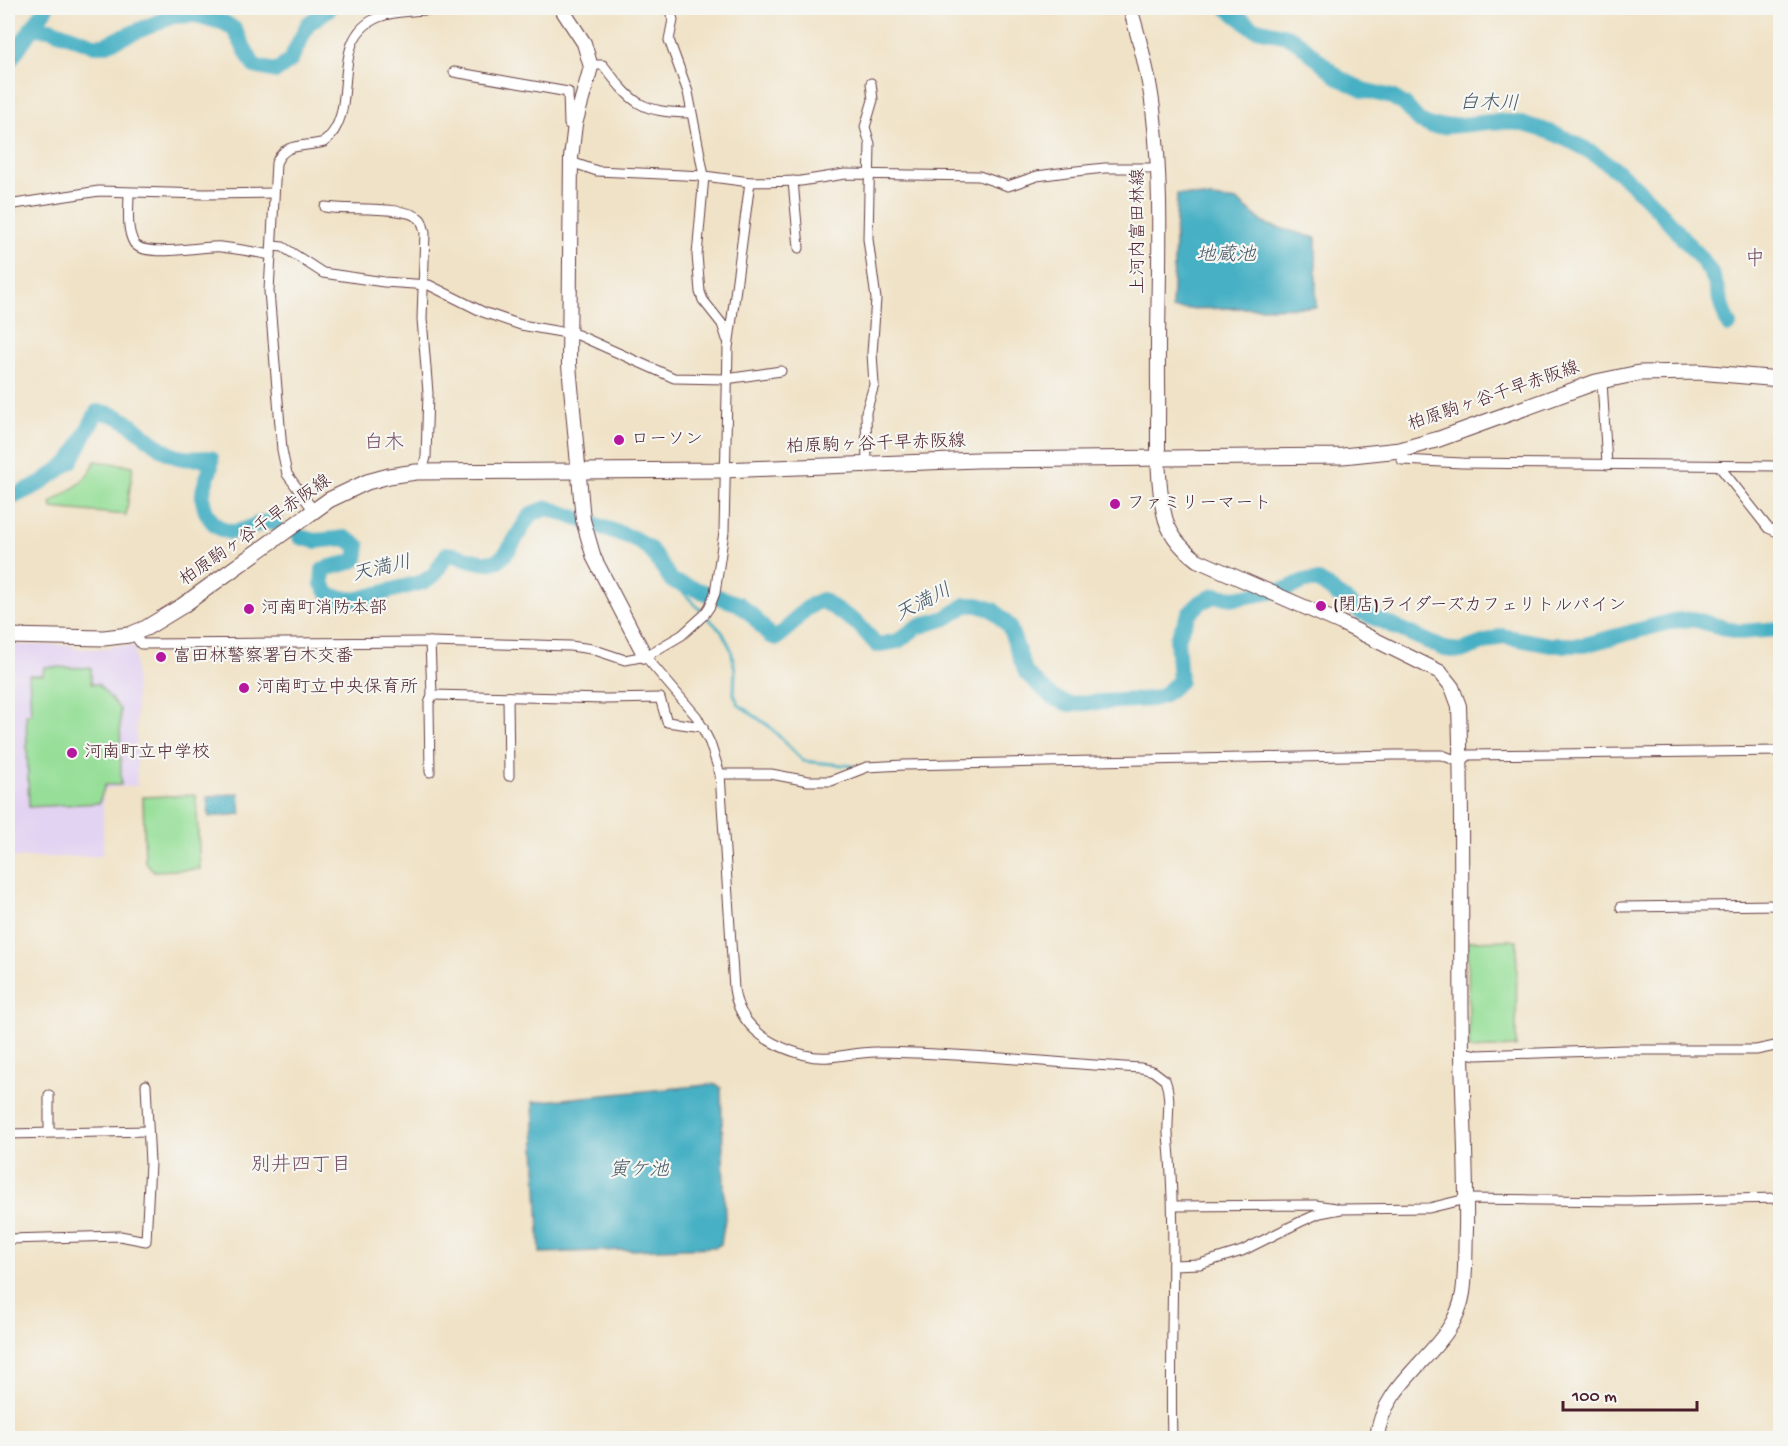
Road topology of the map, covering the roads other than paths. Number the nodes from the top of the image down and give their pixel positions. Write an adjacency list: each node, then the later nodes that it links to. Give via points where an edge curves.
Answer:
1 (442, 8): 17 (street, via 399,12 377,18 361,30 347,58 344,102 336,129 324,142 283,150 276,163)
2 (561, 8): 5 (street, via 584,43)
3 (669, 8): 8 (street, via 673,20 669,40)
4 (1130, 8): 11 (street, 上河内富田林線, via 1146,63)
5 (591, 65): 8 (street, via 603,65 629,99 661,112); 9 (street)
6 (454, 72): 9 (street, via 568,92 569,124)
7 (871, 83): 13 (street, via 873,100 866,126)
8 (691, 112): 12 (street)
9 (575, 127): 10 (street)
10 (572, 162): 12 (street, via 597,171); 23 (street)
11 (1157, 168): 13 (street, via 1067,172 1008,186 979,176); 30 (street, 上河内富田林線)
12 (704, 176): 15 (street); 24 (street, via 697,255 700,292 722,324)
13 (870, 176): 14 (street, via 846,174); 31 (street, via 868,239 876,299 874,385 866,412)
14 (793, 181): 15 (street); 20 (street)
15 (750, 182): 24 (street)
16 (129, 193): 17 (street); 18 (street, via 75,193); 21 (street, via 131,236 141,249)
17 (273, 193): 21 (street)
18 (8, 205)
19 (325, 207): 22 (street, via 396,212 422,220)
20 (799, 248)
21 (272, 250): 22 (street, via 283,247 323,273); 38 (street, via 270,321 284,466)
22 (424, 285): 23 (street, via 521,325); 37 (street, via 422,319 428,393)
23 (570, 333): 26 (street, via 666,376); 36 (street, via 570,380)
24 (728, 348): 26 (street)
25 (781, 371): 26 (street)
26 (726, 379): 35 (street)
27 (1780, 379): 28 (main road, 柏原駒ヶ谷千早赤阪線, via 1698,372 1639,373)
28 (1602, 381): 29 (main road, 柏原駒ヶ谷千早赤阪線); 32 (street)
29 (1400, 450): 30 (main road, 柏原駒ヶ谷千早赤阪線, via 1343,456); 32 (street, via 1402,460)
30 (1159, 458): 31 (main road, 柏原駒ヶ谷千早赤阪線); 48 (street, 上河内富田林線, via 1164,515 1171,534 1185,551 1440,672 1452,687 1459,706)
31 (867, 465): 35 (main road, 柏原駒ヶ谷千早赤阪線)
32 (1607, 465): 33 (street)
33 (1719, 466): 34 (street); 39 (street, via 1768,528)
34 (1780, 466)
35 (723, 470): 36 (main road, 柏原駒ヶ谷千早赤阪線); 43 (street, via 724,532 710,606 682,635)
36 (580, 471): 37 (main road, 柏原駒ヶ谷千早赤阪線); 43 (street, via 583,520 590,547)
37 (422, 472): 38 (main road, 柏原駒ヶ谷千早赤阪線, via 367,482)
38 (314, 511): 40 (main road, 柏原駒ヶ谷千早赤阪線, via 182,606)
39 (1780, 533)
40 (133, 633): 41 (main road, 柏原駒ヶ谷千早赤阪線, via 104,638); 42 (street, via 141,644)
41 (8, 636)
42 (430, 642): 43 (street, via 570,646 625,660); 44 (street)
43 (645, 656): 46 (street)
44 (432, 695): 45 (street); 49 (street)
45 (508, 697): 46 (street, via 660,698 667,722); 51 (street)
46 (703, 727): 50 (street)
47 (1780, 751): 48 (street, via 1470,755)
48 (1460, 762): 50 (street, via 1442,755 1394,755 904,765 867,767 831,781 771,774); 55 (street, 上河内富田林線)
49 (430, 772)
50 (720, 774): 63 (street, via 734,989 737,1005 753,1029 769,1041 817,1058 878,1052 1153,1071 1165,1080 1168,1088)
51 (509, 776)
52 (1780, 905): 53 (street)
53 (1621, 908)
54 (1780, 1045): 55 (street, via 1756,1050 1477,1055)
55 (1462, 1052): 62 (street, 上河内富田林線)
56 (146, 1085): 58 (street)
57 (49, 1095): 59 (street)
58 (148, 1131): 59 (street); 65 (street, via 146,1241 120,1236)
59 (49, 1132): 60 (street)
60 (8, 1134)
61 (1780, 1198): 62 (street)
62 (1466, 1199): 64 (street, via 1429,1208); 68 (street, 上河内富田林線, via 1465,1270 1458,1310 1447,1331 1396,1387 1384,1408)
63 (1174, 1206): 64 (street, via 1315,1205); 66 (street)
64 (1341, 1209): 66 (street, via 1310,1218 1242,1251 1200,1264)
65 (8, 1239)
66 (1173, 1265): 67 (street)
67 (1172, 1438)
68 (1377, 1438)

